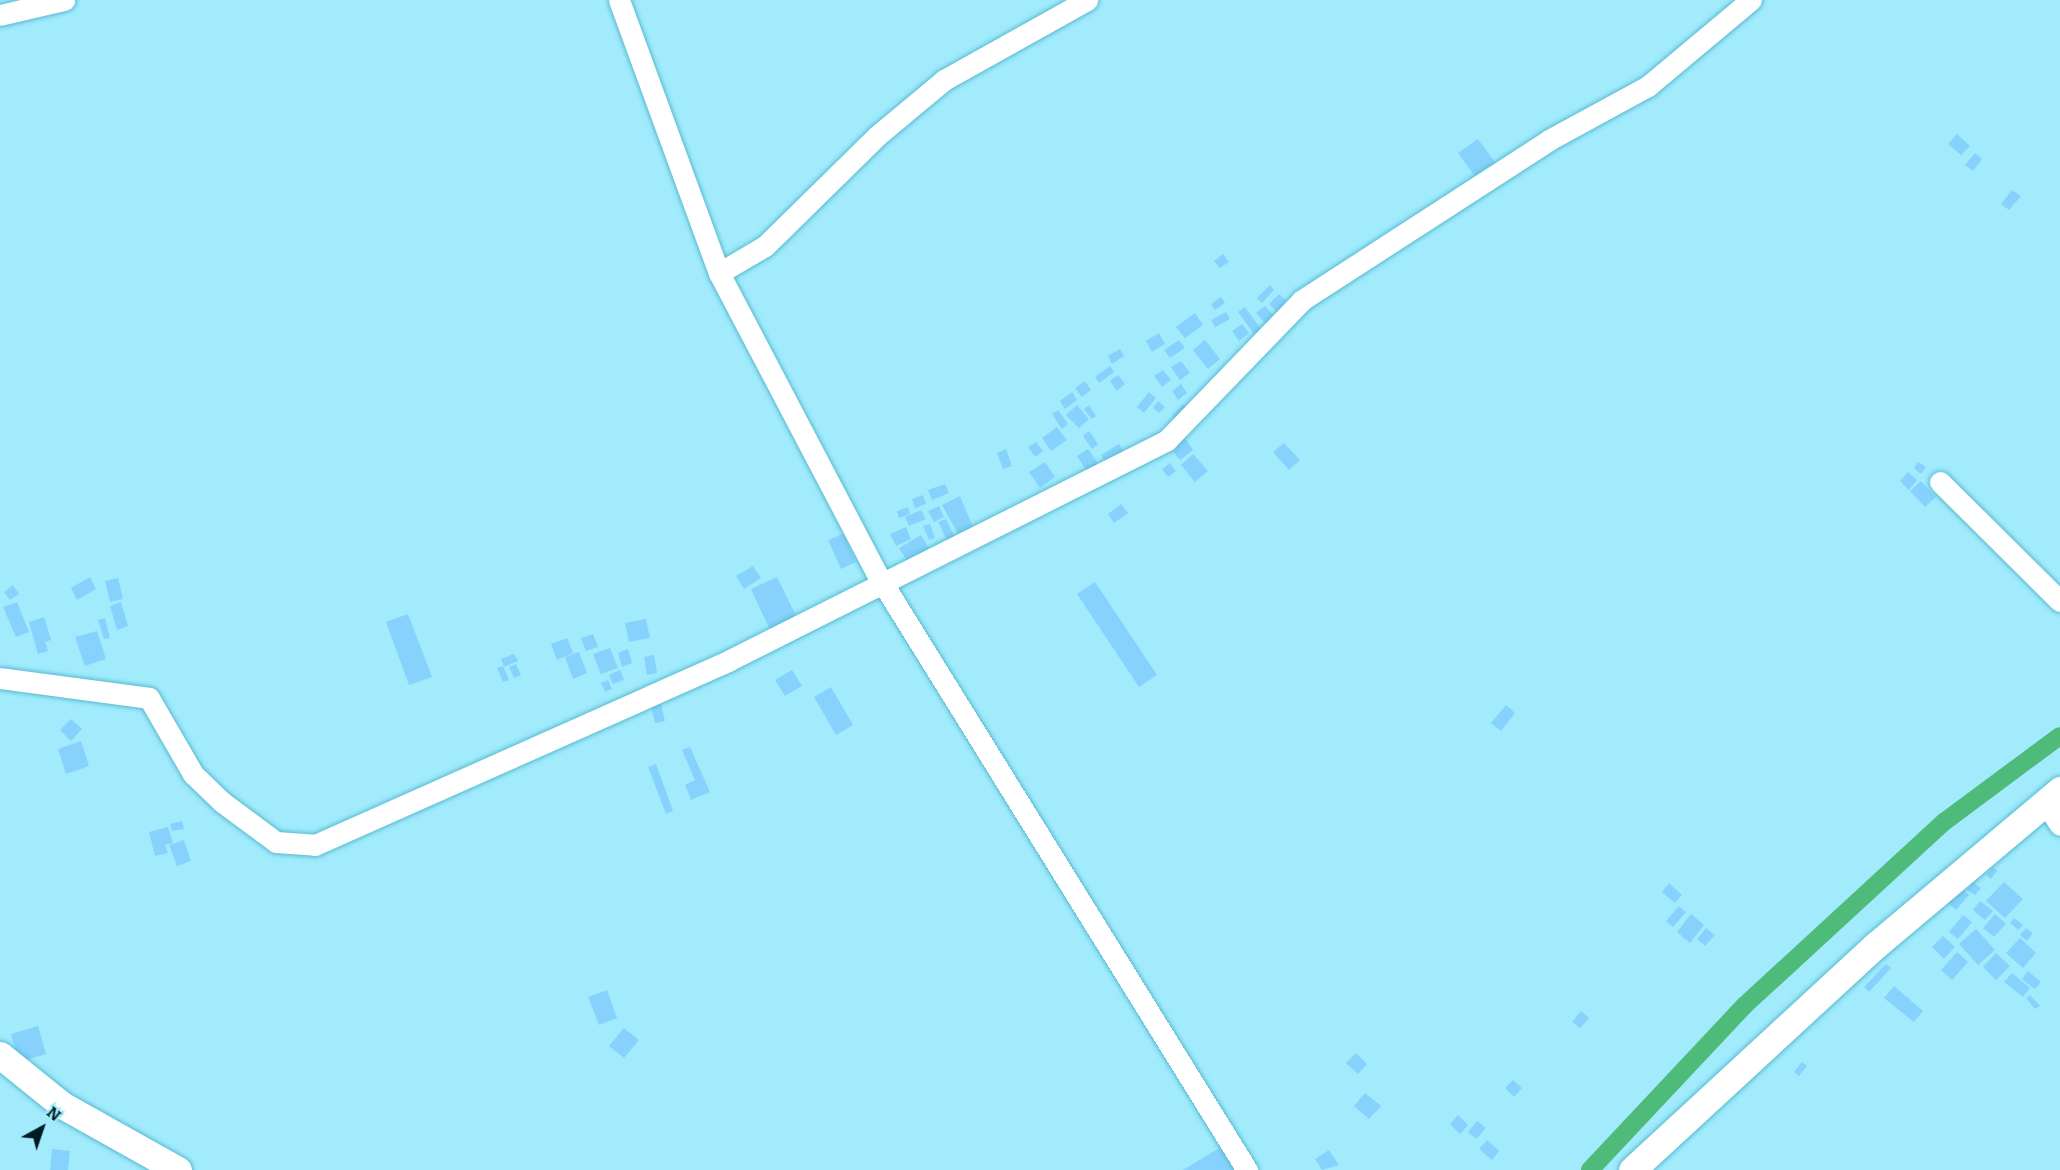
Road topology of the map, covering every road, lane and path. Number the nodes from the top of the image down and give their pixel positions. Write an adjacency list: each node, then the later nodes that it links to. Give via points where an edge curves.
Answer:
1 (64, 0): 5 (street)
2 (619, 0): 6 (street)
3 (1087, 0): 6 (street, via 944,80 878,135 765,246)
4 (1751, 0): 8 (street, via 1648,86 1549,140 1302,300 1167,440)
5 (0, 15)
6 (719, 273): 8 (street)
7 (1940, 482): 9 (street)
8 (883, 582): 10 (street, via 623,711 541,741 412,806 315,844 276,842 222,802 193,774 149,698); 15 (street)
9 (2060, 601)
10 (0, 678)
11 (2052, 796): 12 (street); 16 (main road, via 1876,945)
12 (2060, 825)
13 (0, 1055): 14 (main road, via 62,1105)
14 (178, 1170)
15 (1247, 1170)
16 (1632, 1170)

